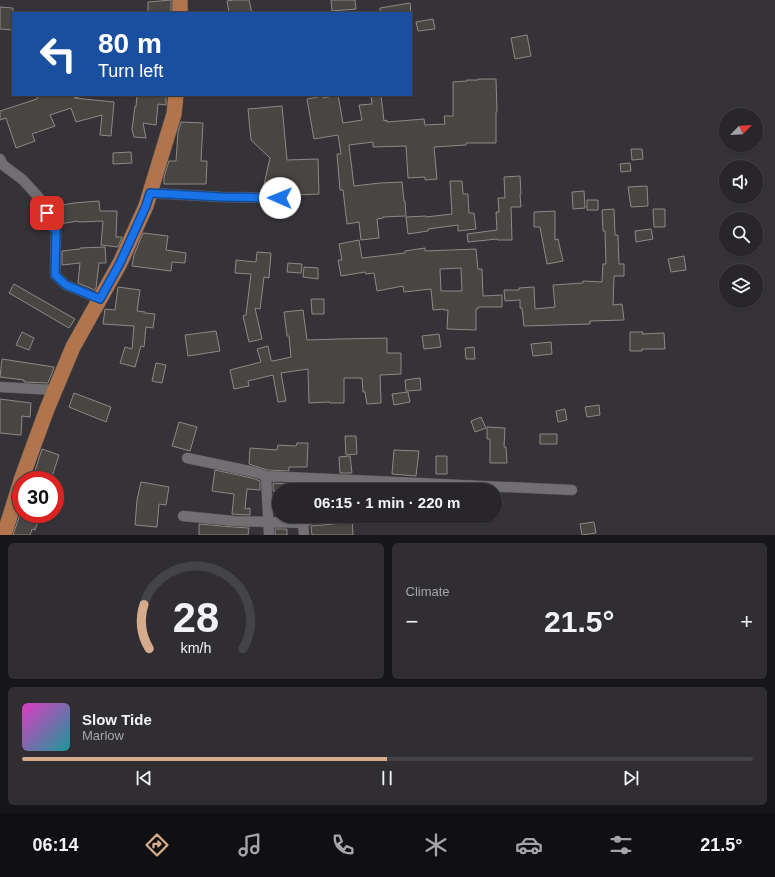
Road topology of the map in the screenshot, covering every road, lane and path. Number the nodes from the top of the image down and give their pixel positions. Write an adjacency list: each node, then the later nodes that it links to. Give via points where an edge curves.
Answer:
1 (180, 0): 2 (main road)
2 (180, 12)
3 (179, 96): 5 (main road)
4 (0, 159): 7 (street, via 42,200 56,231 55,275 66,285)
5 (150, 193): 6 (street); 7 (main road, via 120,263)
6 (280, 198)
7 (100, 299): 9 (main road, via 73,347)
8 (0, 387): 9 (street)
9 (55, 390): 11 (main road)
10 (187, 458): 12 (street)
11 (25, 471)
12 (266, 476): 13 (street); 16 (street)
13 (572, 490)
14 (12, 510): 19 (main road)
15 (183, 516): 16 (street)
16 (269, 522): 17 (street); 20 (street)
17 (272, 522)
18 (304, 523): 21 (street)
19 (4, 535)
20 (269, 535)
21 (304, 535)

